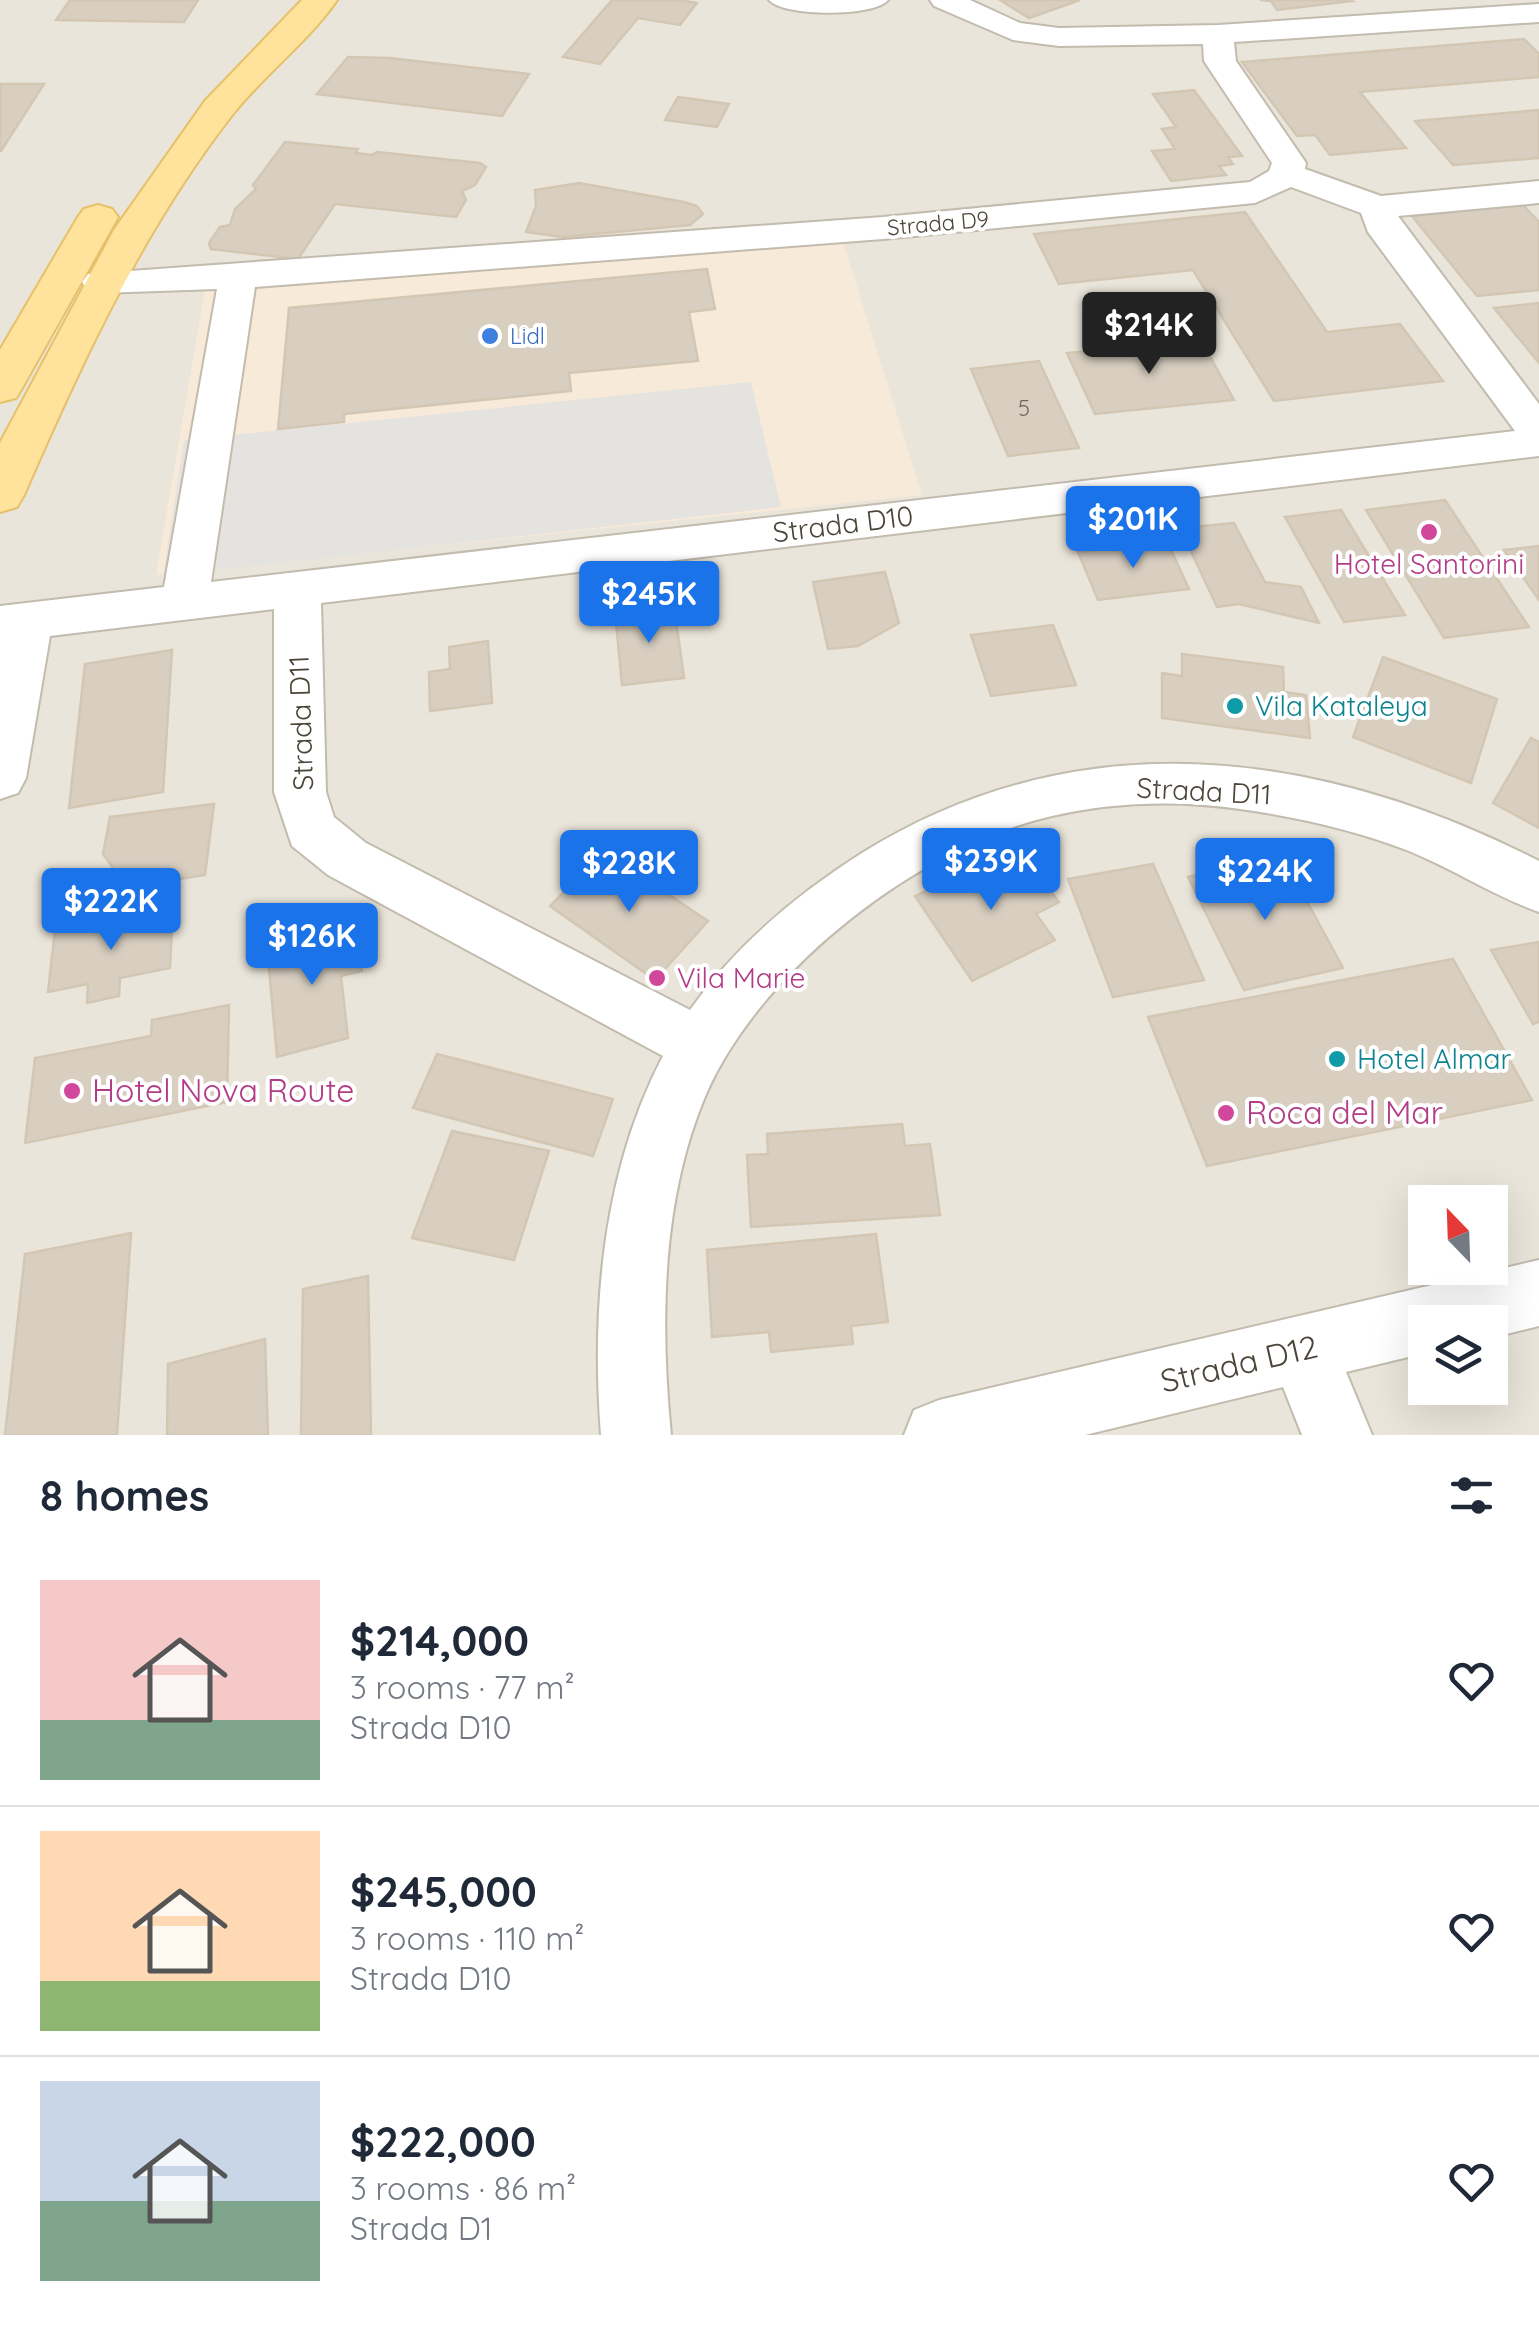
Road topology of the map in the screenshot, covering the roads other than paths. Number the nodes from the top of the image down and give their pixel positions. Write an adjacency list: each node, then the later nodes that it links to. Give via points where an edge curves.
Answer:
1 (286, 0): 15 (main road, via 223,58 140,158 54,287)
2 (321, 0): 14 (main road, via 215,109 145,207)
3 (784, 0): 4 (street)
4 (873, 0)
5 (945, 0): 9 (street, via 1013,31 1058,37)
6 (1196, 0): 9 (street)
7 (1428, 10): 8 (street); 9 (street)
8 (1539, 13)
9 (1218, 34): 10 (street, via 1220,61 1284,149)
10 (1287, 174): 12 (street); 13 (street, Strada D9, via 1255,192 1109,208)
11 (1539, 192): 12 (street)
12 (1378, 207): 16 (street, via 1381,224)
13 (238, 277): 14 (street, Strada D9); 20 (street)
14 (102, 282): 18 (main road)
15 (0, 388)
16 (1539, 433)
17 (1539, 442): 19 (street, Strada D10)
18 (0, 496)
19 (297, 589): 20 (street, Strada D10); 24 (street, Strada D11, via 300,792 312,830 347,859)
20 (185, 602): 21 (street, Strada D10)
21 (14, 623): 22 (street)
22 (0, 778)
23 (1539, 888): 24 (street, Strada D11, via 1410,827 1322,801 1144,784 1052,794 960,826 901,855 838,898 738,995)
24 (700, 1045): 27 (street, Strada D11, via 667,1124 632,1284 629,1376)
25 (1539, 1293): 26 (street, Strada D12)
26 (1302, 1349): 28 (street, Strada D12); 29 (street)
27 (636, 1435)
28 (939, 1435)
29 (1338, 1435)

